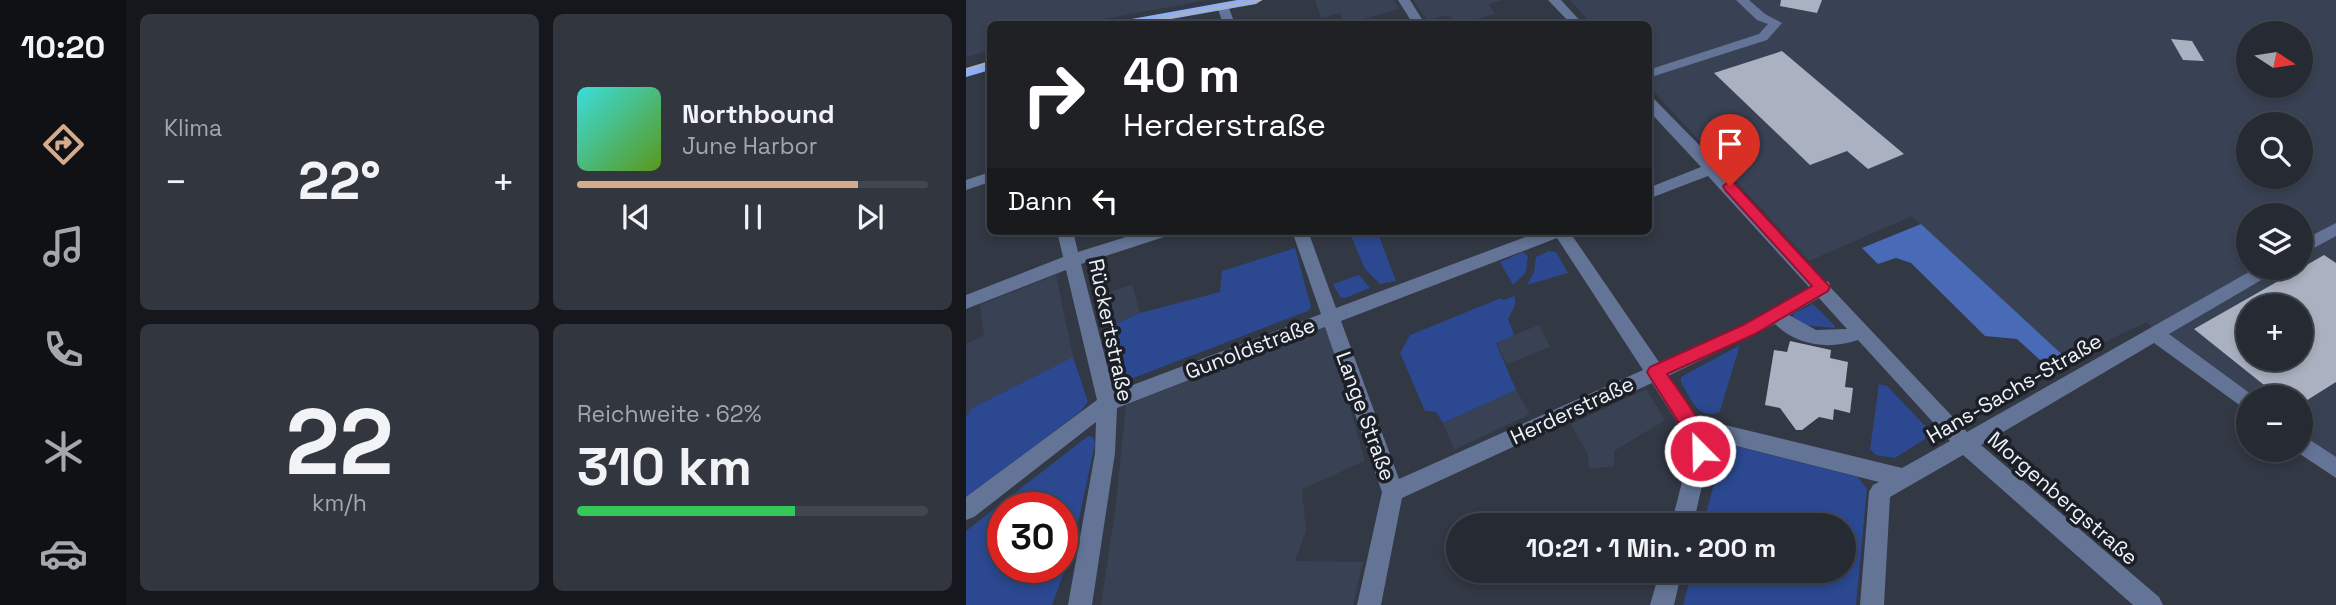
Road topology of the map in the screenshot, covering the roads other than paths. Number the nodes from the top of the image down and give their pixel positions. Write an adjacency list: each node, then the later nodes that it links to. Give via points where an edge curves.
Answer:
1 (1256, 0): 5 (main road)
2 (1404, 0): 8 (street)
3 (1554, 0): 9 (street)
4 (1742, 0): 14 (street, via 1776,23 1763,37)
5 (1223, 6): 6 (main road); 7 (street)
6 (1142, 21)
7 (1227, 21)
8 (1417, 21)
9 (1574, 21)
10 (987, 56): 11 (main road)
11 (966, 62)
12 (987, 67): 13 (main road)
13 (966, 73)
14 (1652, 73)
15 (1652, 105): 16 (street, Morgenbergstraße)
16 (1713, 168): 19 (street); 29 (street, Morgenbergstraße)
17 (987, 178): 18 (street)
18 (966, 185)
19 (1652, 192)
20 (2336, 229): 26 (street)
21 (1066, 235): 27 (street, Rückertstraße)
22 (1151, 235): 27 (street)
23 (1301, 235): 32 (street, Lange Straße)
24 (1548, 235): 32 (street, Gunoldstraße)
25 (1562, 235): 35 (street)
26 (2313, 242)
27 (1073, 260): 30 (street); 37 (street, Rückertstraße)
28 (2248, 280): 34 (street, Hans-Sachs-Straße)
29 (1823, 287): 31 (street, Herderstraße); 33 (street, Morgenbergstraße)
30 (966, 302)
31 (1776, 314): 33 (street, via 1788,328 1818,338 1845,340); 35 (street, Herderstraße)
32 (1331, 317): 37 (street, Gunoldstraße); 43 (street, Lange Straße)
33 (1862, 330): 39 (street, Morgenbergstraße)
34 (2154, 333): 36 (street); 39 (street, Hans-Sachs-Straße)
35 (1656, 372): 38 (street); 43 (street, Herderstraße)
36 (2236, 394)
37 (1107, 403): 44 (street, Gunoldstraße); 47 (street, Rückertstraße, via 1105,453)
38 (1698, 437): 42 (street, via 1721,433); 45 (street, via 1700,451)
39 (1964, 443): 42 (street, Hans-Sachs-Straße); 51 (street, Morgenbergstraße)
40 (2313, 452): 41 (street)
41 (2336, 468)
42 (1903, 478): 50 (street, Hans-Sachs-Straße, via 1880,492)
43 (1394, 492): 48 (street, Lange Straße)
44 (966, 510)
45 (1685, 513)
46 (1668, 583): 49 (street)
47 (1080, 605)
48 (1369, 605)
49 (1662, 605)
50 (1872, 605)
51 (2151, 605)

